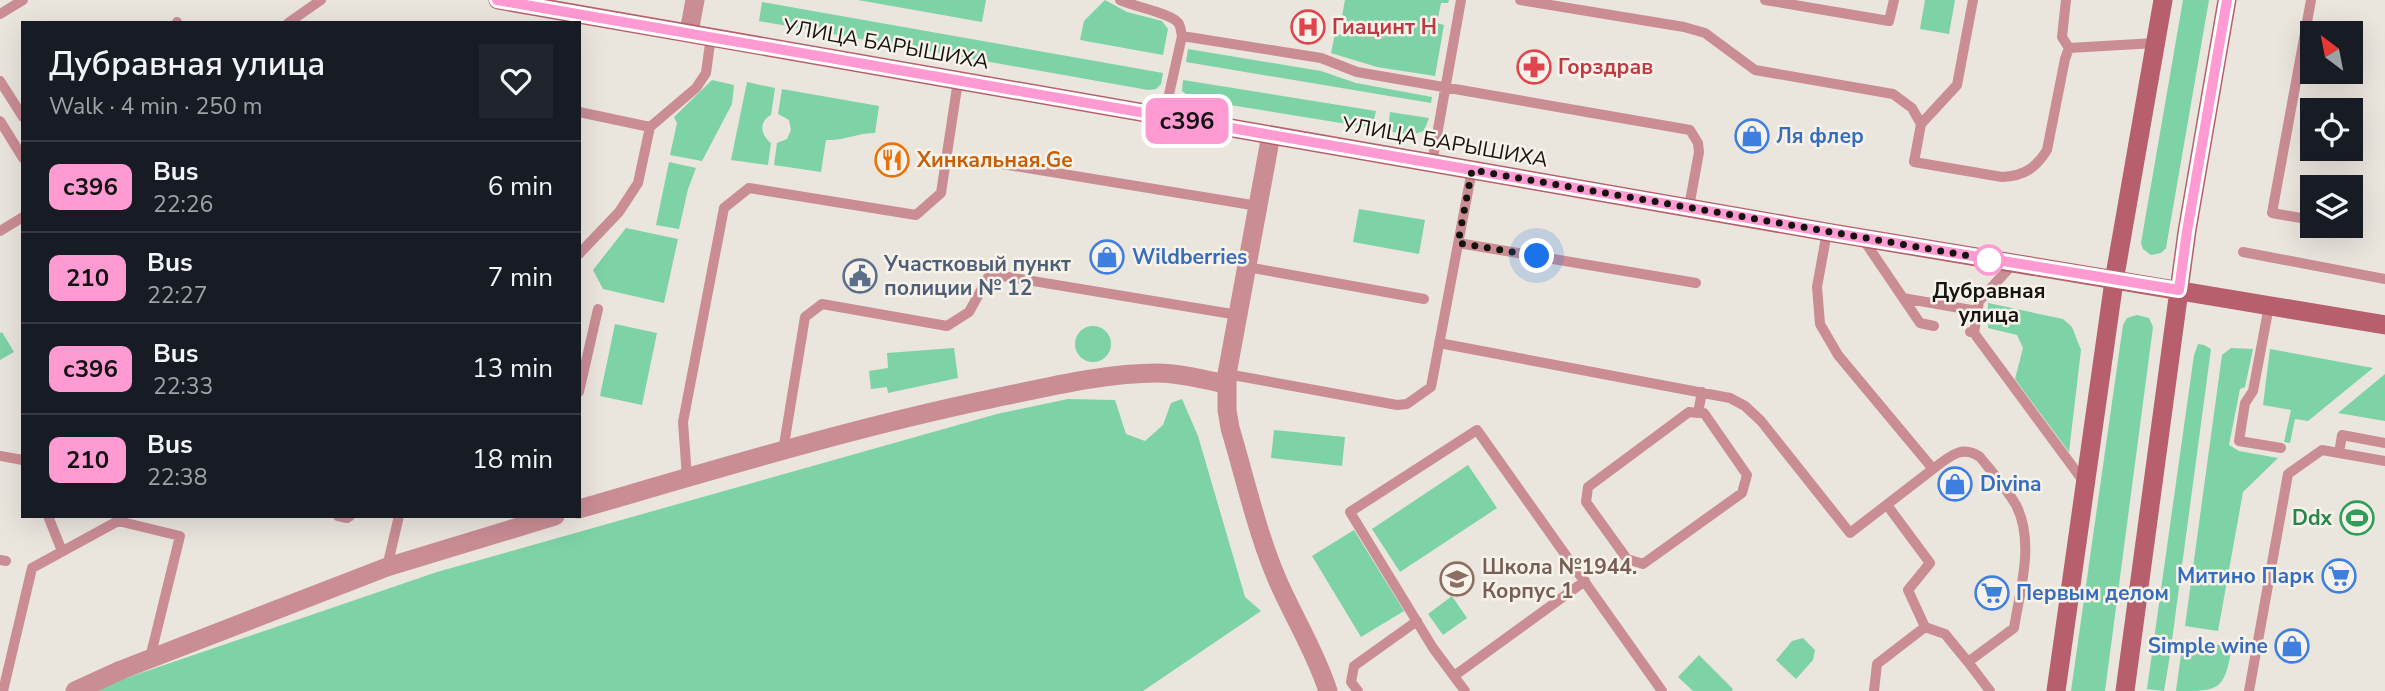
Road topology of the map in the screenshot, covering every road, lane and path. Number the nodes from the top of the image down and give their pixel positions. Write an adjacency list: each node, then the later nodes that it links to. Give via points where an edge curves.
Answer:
1 (23, 0): 15 (lane)
2 (321, 0): 16 (lane)
3 (498, 0): 17 (main road, УЛИЦА БАРЫШИХА)
4 (695, 0): 17 (street)
5 (1120, 0): 19 (lane, via 1170,17 1179,23)
6 (1461, 0): 24 (lane)
7 (1520, 0): 29 (lane, via 1705,33 1755,70 1893,94 1912,108)
8 (1765, 0): 9 (lane, via 1889,21)
9 (1894, 0)
10 (1973, 0): 29 (lane, via 1957,85)
11 (2066, 0): 21 (lane, via 2062,37)
12 (2163, 0): 20 (main road)
13 (2227, 0): 51 (main road)
14 (2311, 0): 39 (lane, via 2272,213)
15 (0, 14)
16 (291, 21)
17 (689, 32): 18 (main road, УЛИЦА БАРЫШИХА)
18 (711, 36): 23 (main road, УЛИЦА БАРЫШИХА); 30 (lane, via 706,73 696,88)
19 (1182, 36): 24 (lane, via 1321,58 1356,72); 27 (lane)
20 (2155, 43): 21 (lane); 49 (main road)
21 (2069, 48): 29 (lane, via 2047,150 2028,172 2002,177 1914,162)
22 (0, 81): 26 (lane)
23 (958, 81): 27 (main road, УЛИЦА БАРЫШИХА); 73 (lane, via 941,193 916,215 749,188 724,208 683,422)
24 (1445, 87): 34 (lane); 37 (lane, via 1690,130 1699,152)
25 (581, 112): 30 (lane)
26 (21, 114)
27 (1164, 117): 31 (main road, УЛИЦА БАРЫШИХА)
28 (0, 121): 32 (lane)
29 (1921, 124)
30 (650, 127): 44 (lane, via 638,183 619,212)
31 (1271, 135): 34 (main road, УЛИЦА БАРЫШИХА); 36 (street)
32 (21, 155)
33 (996, 163): 36 (lane)
34 (1432, 163): 35 (main road, УЛИЦА БАРЫШИХА)
35 (1472, 170): 37 (main road, УЛИЦА БАРЫШИХА); 43 (lane)
36 (1258, 206): 47 (street)
37 (1689, 207): 41 (main road, УЛИЦА БАРЫШИХА)
38 (21, 218): 40 (lane)
39 (2300, 218)
40 (0, 231)
41 (1827, 232): 42 (main road, УЛИЦА БАРЫШИХА); 72 (lane, via 1817,287 1820,324 1838,355)
42 (1863, 238): 46 (main road, УЛИЦА БАРЫШИХА); 52 (lane)
43 (1458, 243): 50 (lane); 60 (lane)
44 (581, 252)
45 (2243, 252): 48 (lane)
46 (2013, 264): 49 (main road, УЛИЦА БАРЫШИХА); 56 (lane, via 1979,301)
47 (1247, 267): 53 (lane); 57 (street)
48 (2385, 279)
49 (2114, 281): 51 (main road, УЛИЦА БАРЫШИХА); 74 (main road)
50 (1696, 284)
51 (2179, 290): 54 (main road, УЛИЦА БАРЫШИХА); 100 (main road)
52 (1902, 298): 56 (lane); 59 (lane, via 1920,323)
53 (1424, 299)
54 (2269, 306): 58 (main road, УЛИЦА БАРЫШИХА); 66 (lane, via 2239,441)
55 (598, 309): 62 (lane)
56 (1977, 311): 74 (lane, via 1972,332)
57 (1238, 315): 61 (street); 67 (lane, via 990,274 969,312 947,326 822,304 805,317)
58 (2385, 325)
59 (1934, 326)
60 (1439, 343): 61 (lane, via 1431,387 1407,404); 63 (lane)
61 (1227, 379): 67 (street, via 1158,373 1045,388 892,421); 93 (street, via 1230,428 1267,552)
62 (581, 383)
63 (1702, 392): 64 (lane); 75 (lane, via 1730,398 1761,421 1850,533)
64 (1698, 413): 64 (lane, via 1689,412 1588,487 1586,502 1626,559 1643,564 1742,493 1747,474 1704,413)
65 (2385, 443): 68 (lane, via 2342,435)
66 (2281, 448)
67 (783, 451): 73 (street)
68 (2339, 453): 71 (lane); 101 (lane, via 2322,450 2288,474)
69 (0, 456): 70 (lane)
70 (21, 460)
71 (2385, 461)
72 (1933, 470): 75 (lane); 89 (lane, via 1954,453 1972,452 2015,504 2023,523 2025,553 2014,628)
73 (687, 478): 76 (street)
74 (2087, 486): 99 (main road)
75 (1887, 505): 85 (lane, via 1930,563 1908,590)
76 (581, 508)
77 (48, 518): 81 (lane)
78 (399, 518): 82 (lane)
79 (550, 518): 82 (street)
80 (129, 520): 81 (lane, via 118,521); 88 (lane, via 180,536)
81 (62, 551): 87 (lane, via 32,568)
82 (387, 567): 88 (street)
83 (1585, 582): 84 (lane, via 1477,430 1350,512); 90 (lane); 96 (lane)
84 (1417, 621): 90 (lane); 94 (lane, via 1354,666 1351,682)
85 (1925, 626): 89 (lane, via 1945,634); 97 (lane, via 1877,664)
86 (0, 645): 87 (lane)
87 (13, 648): 91 (lane)
88 (150, 658): 92 (street)
89 (1968, 662): 98 (lane)
90 (1454, 676): 95 (lane)
91 (3, 691)
92 (75, 691)
93 (1328, 691)
94 (1358, 691)
95 (1465, 691)
96 (1661, 691)
97 (1874, 691)
98 (1990, 691)
99 (2056, 691)
100 (2126, 691)
101 (2249, 691)

